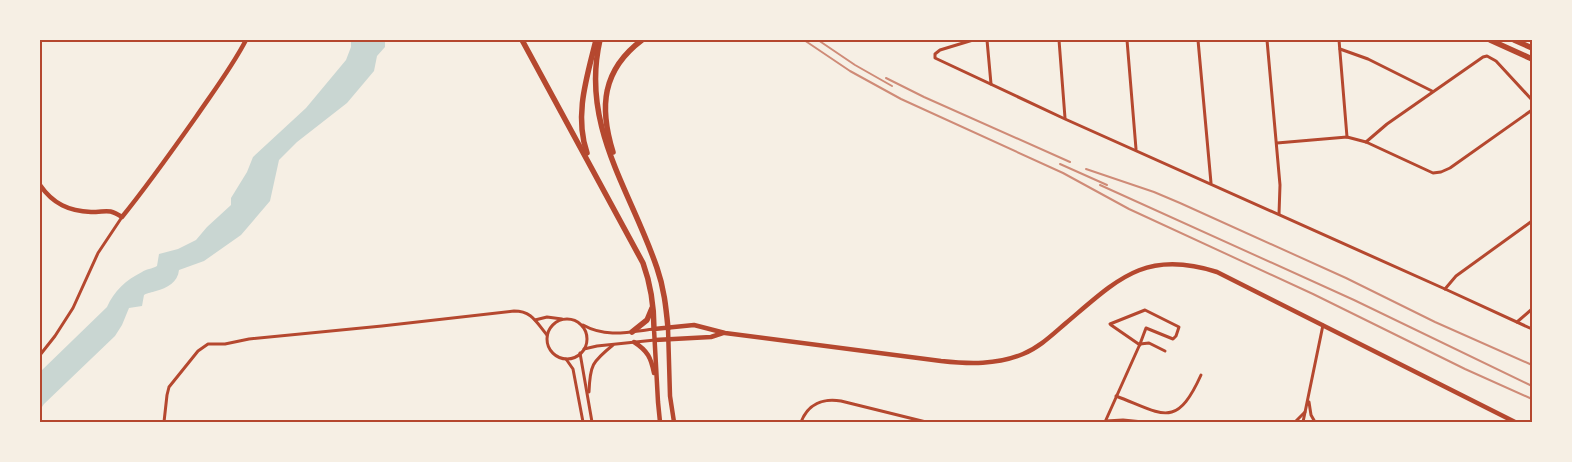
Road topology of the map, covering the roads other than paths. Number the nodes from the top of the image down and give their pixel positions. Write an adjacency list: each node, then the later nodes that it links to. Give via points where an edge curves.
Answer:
1 (246, 40): 32 (street, via 232,65)
2 (522, 40): 27 (main road)
3 (600, 40): 14 (main road)
4 (642, 40): 30 (main road, via 622,59 613,74 604,113)
5 (973, 40): 18 (street, via 940,50 935,56)
6 (987, 40): 18 (street)
7 (1059, 40): 22 (street)
8 (1127, 40): 26 (street)
9 (1198, 40): 28 (street)
10 (1267, 40): 25 (street)
11 (1339, 40): 16 (street)
12 (1490, 40): 17 (main road)
13 (1514, 40): 15 (main road)
14 (596, 45): 27 (main road, via 584,90 581,119 584,143); 30 (main road, via 595,86 599,121)
15 (1532, 48)
16 (1340, 49): 19 (street, via 1368,59); 23 (street)
17 (1532, 59)
18 (991, 84): 22 (street)
19 (1432, 91): 20 (street, via 1488,56); 24 (street)
20 (1532, 100)
21 (1532, 110): 24 (street, via 1450,168 1436,173)
22 (1066, 119): 26 (street)
23 (1347, 138): 24 (street); 25 (street)
24 (1366, 142)
25 (1277, 143): 31 (street)
26 (1136, 149): 28 (street)
27 (593, 169): 35 (main road, via 644,263)
28 (1211, 184): 31 (street)
29 (40, 185): 32 (street, via 56,203 83,211 113,211)
30 (626, 191): 42 (main road, via 659,274)
31 (1279, 214): 34 (street)
32 (122, 217): 56 (street, via 98,253 73,308)
33 (1532, 221): 34 (street, via 1456,276)
34 (1446, 289): 39 (street)
35 (653, 303): 43 (main road); 45 (main road, via 647,320)
36 (1532, 309): 39 (street)
37 (563, 319): 38 (street, via 547,317); 40 (street); 47 (street, via 553,325)
38 (535, 320): 47 (street); 64 (street, via 526,312 514,311 208,344 198,351 169,388)
39 (1517, 322): 44 (street)
40 (580, 324): 45 (street, via 600,332); 53 (street, via 586,333)
41 (1323, 324): 46 (street, via 1217,272 1171,264 1149,266 1122,277 1034,348 988,363 966,364); 62 (street); 76 (street)
42 (668, 328): 43 (street); 46 (street, via 694,325); 48 (street)
43 (654, 329): 45 (street); 49 (street)
44 (1532, 329)
45 (632, 332)
46 (725, 333): 48 (street, via 711,337)
47 (547, 335): 57 (street, via 551,351)
48 (668, 339): 49 (street); 68 (street)
49 (655, 340): 50 (street); 59 (street)
50 (634, 342): 52 (street); 59 (street, via 649,355)
51 (1140, 344): 51 (street, via 1146,328 1173,339 1179,327 1146,310 1110,324); 54 (street, via 1149,343); 60 (street)
52 (613, 345): 53 (street); 61 (street, via 598,357 590,370)
53 (584, 349): 55 (street)
54 (1165, 351)
55 (580, 354): 57 (street); 61 (street)
56 (40, 355)
57 (566, 359): 65 (street, via 573,369)
58 (1201, 375): 60 (street, via 1188,400 1171,413 1158,412)
59 (657, 389): 67 (street)
60 (1116, 396): 71 (street)
61 (588, 398): 66 (street)
62 (1308, 398): 63 (street); 75 (street)
63 (1306, 411): 73 (street); 74 (street)
64 (164, 422)
65 (583, 422)
66 (592, 422)
67 (660, 422)
68 (674, 422)
69 (801, 422): 70 (street, via 813,405 830,400)
70 (926, 422)
71 (1105, 422): 72 (street)
72 (1143, 422)
73 (1295, 422)
74 (1303, 422)
75 (1315, 422)
76 (1515, 422)

